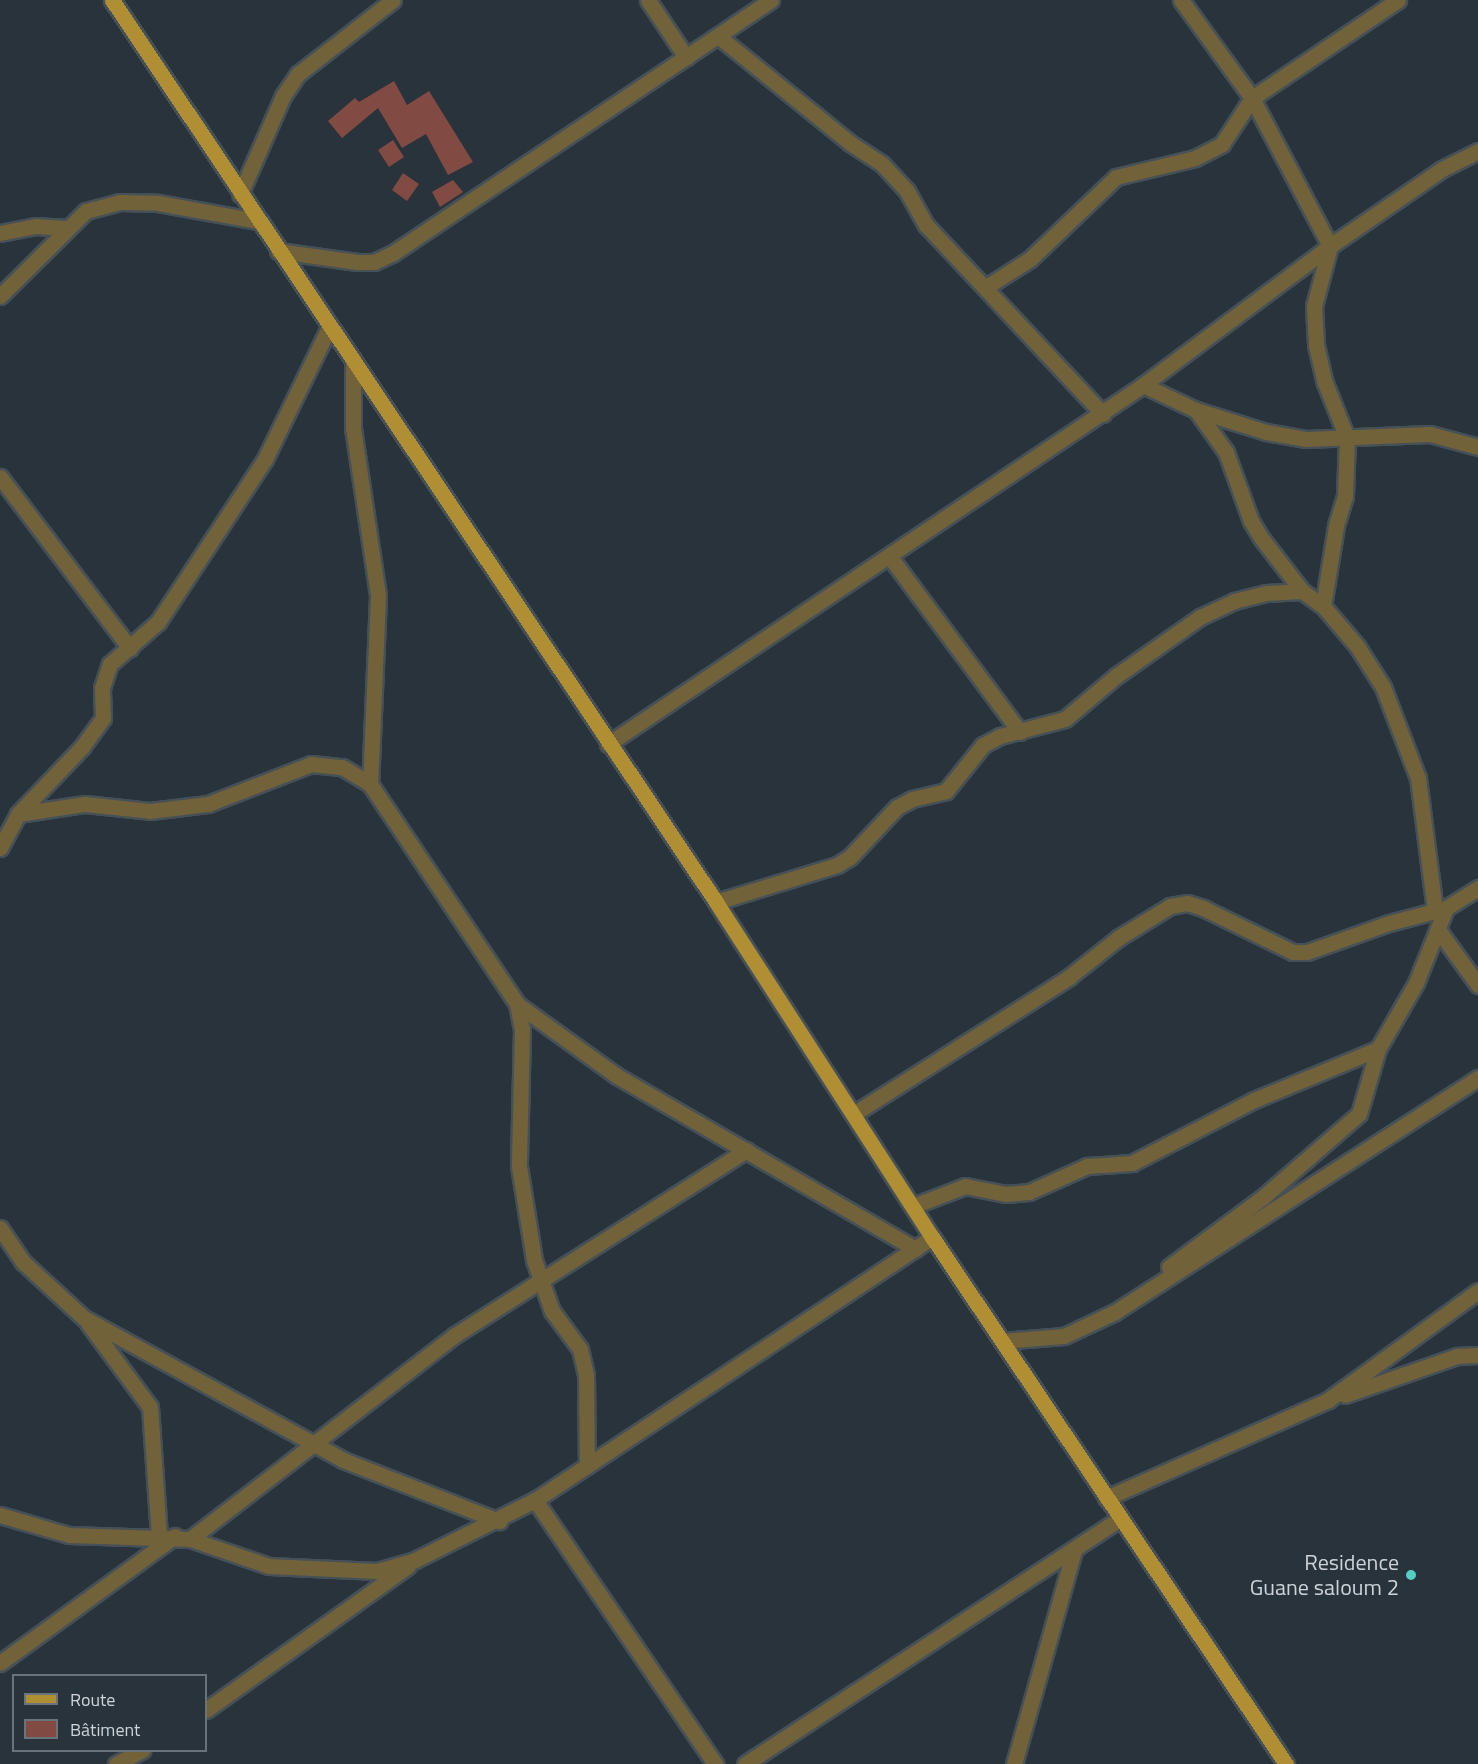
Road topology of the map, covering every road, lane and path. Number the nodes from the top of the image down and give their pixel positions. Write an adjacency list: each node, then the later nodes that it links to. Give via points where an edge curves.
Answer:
1 (112, 0): 11 (main road)
2 (393, 0): 11 (street, via 298,74 283,96)
3 (648, 0): 8 (street)
4 (771, 0): 7 (street)
5 (1181, 0): 9 (street)
6 (1398, 0): 9 (street)
7 (718, 36): 8 (street); 17 (street, via 850,143 882,164 907,191 926,225)
8 (686, 57): 16 (street, via 393,253 374,262 357,262)
9 (1252, 98): 15 (street); 17 (street, via 1222,144 1196,158 1116,177 1030,259)
10 (1478, 151): 15 (street, via 1442,169)
11 (240, 194): 12 (main road)
12 (258, 221): 13 (street, via 158,203 119,202 86,212); 16 (main road)
13 (66, 228): 14 (street, via 36,226); 18 (street)
14 (0, 233)
15 (1330, 246): 21 (street); 24 (street, via 1314,306 1316,345 1325,383)
16 (278, 251): 19 (main road)
17 (986, 287): 23 (street)
18 (0, 296)
19 (329, 328): 20 (main road); 30 (street, via 265,459 158,622)
20 (353, 359): 32 (main road); 33 (street, via 353,428 378,596)
21 (1143, 385): 22 (street); 23 (street)
22 (1196, 410): 24 (street, via 1266,432 1306,438); 28 (street, via 1226,452 1256,530)
23 (1103, 414): 27 (street)
24 (1347, 438): 25 (street, via 1430,434); 29 (street, via 1345,496 1334,535)
25 (1478, 447)
26 (0, 477): 30 (street)
27 (890, 557): 31 (street); 32 (street)
28 (1302, 591): 29 (street); 31 (street, via 1245,598 1200,617 1116,676 1065,719)
29 (1323, 606): 38 (street, via 1357,646 1383,687 1414,768)
30 (130, 648): 34 (street, via 110,664 102,688 103,718 82,747)
31 (1020, 732): 37 (street, via 983,745 946,791 897,807 850,857 837,865)
32 (608, 744): 37 (main road)
33 (370, 784): 34 (street, via 342,767 311,764 208,804 150,811 85,804); 41 (street)
34 (18, 814): 35 (street)
35 (0, 848)
36 (1478, 888): 38 (street)
37 (716, 902): 44 (main road)
38 (1440, 909): 39 (street); 44 (street, via 1307,952 1293,952 1203,908 1187,903 1170,906 1118,938 1069,977)
39 (1439, 931): 40 (street); 42 (street, via 1416,983)
40 (1478, 985)
41 (516, 1004): 45 (street, via 617,1076); 50 (street, via 522,1029 519,1166)
42 (1378, 1049): 46 (street, via 1254,1100 1132,1163 1087,1166 1029,1192 1006,1194 965,1186); 52 (street, via 1366,1098 1352,1122 1262,1198 1150,1281)
43 (1478, 1078): 52 (street)
44 (855, 1113): 46 (main road)
45 (746, 1150): 49 (street); 50 (street)
46 (913, 1206): 48 (main road)
47 (0, 1228): 53 (street, via 23,1262)
48 (932, 1237): 49 (street); 54 (main road)
49 (915, 1249): 58 (street)
50 (540, 1279): 57 (street, via 455,1335); 58 (street, via 552,1311 580,1349 586,1375)
51 (1478, 1291): 56 (street)
52 (1129, 1303): 54 (street, via 1064,1336)
53 (84, 1318): 57 (street); 64 (street, via 150,1407)
54 (1002, 1341): 59 (main road)
55 (1478, 1355): 56 (street, via 1457,1356)
56 (1328, 1401): 59 (street)
57 (313, 1443): 63 (street, via 360,1467); 65 (street)
58 (587, 1466): 60 (street)
59 (1106, 1498): 62 (main road)
60 (535, 1500): 63 (street); 73 (street)
61 (0, 1515): 64 (street, via 69,1535)
62 (1121, 1518): 66 (street); 75 (main road)
63 (499, 1521): 67 (street)
64 (159, 1537): 65 (street)
65 (183, 1537): 67 (street, via 280,1567 376,1570); 68 (street)
66 (1074, 1551): 71 (street); 74 (street)
67 (415, 1560): 69 (street)
68 (0, 1663)
69 (207, 1709)
70 (138, 1752): 72 (street)
71 (750, 1763)
72 (116, 1764)
73 (715, 1764)
74 (1014, 1764)
75 (1286, 1764)

